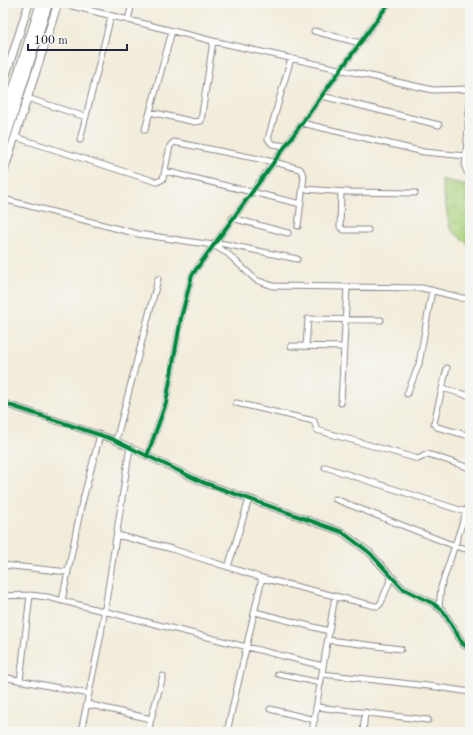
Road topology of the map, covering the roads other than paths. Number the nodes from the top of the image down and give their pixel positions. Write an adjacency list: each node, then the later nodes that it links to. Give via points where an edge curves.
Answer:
1 (29, 3): 15 (main road)
2 (41, 3): 22 (main road)
3 (48, 3): 29 (main road)
4 (59, 3): 7 (street); 18 (main road)
5 (132, 3): 8 (street)
6 (389, 3): 12 (street)
7 (111, 16): 8 (street); 21 (street)
8 (128, 20): 9 (street)
9 (172, 30): 11 (street); 20 (street)
10 (314, 31): 12 (street)
11 (213, 41): 13 (street); 20 (street, via 201,121 195,122)
12 (360, 43): 14 (street)
13 (291, 58): 14 (street); 28 (street, via 268,139 272,144)
14 (342, 70): 16 (street, via 433,90); 17 (street)
15 (3, 84)
16 (470, 90)
17 (322, 96): 23 (street); 24 (street)
18 (27, 98): 21 (street); 26 (main road)
19 (470, 99): 30 (street)
20 (150, 112): 25 (street)
21 (86, 118): 27 (street)
22 (3, 122)
23 (302, 123): 28 (street); 30 (street, via 424,152)
24 (439, 125)
25 (145, 130)
26 (15, 138): 32 (street, via 158,182 163,179); 33 (main road)
27 (80, 140)
28 (286, 146): 31 (street)
29 (3, 147)
30 (466, 156): 34 (street, via 466,170)
31 (274, 162): 32 (street, via 174,142 170,146); 35 (street, via 303,171); 37 (street)
32 (166, 171): 37 (street)
33 (3, 174)
34 (470, 174)
35 (303, 189): 36 (street); 40 (street)
36 (341, 192): 38 (street); 43 (street, via 340,227 344,230)
37 (251, 193): 40 (street); 41 (street)
38 (415, 193)
39 (3, 199): 45 (street, via 138,234)
40 (301, 204): 42 (street)
41 (232, 218): 44 (street); 45 (street)
42 (298, 226)
43 (368, 230)
44 (288, 233)
45 (214, 244): 46 (street); 48 (street, via 248,275 264,284 284,287); 67 (street, via 189,281 166,403)
46 (297, 259)
47 (158, 279): 65 (street)
48 (347, 288): 49 (street); 51 (street)
49 (432, 290): 50 (street); 58 (street, via 419,364)
50 (470, 300)
51 (346, 319): 52 (street); 54 (street, via 308,319); 55 (street)
52 (381, 320)
53 (291, 346): 54 (street)
54 (306, 346): 55 (street)
55 (344, 347): 62 (street)
56 (447, 368): 57 (street)
57 (442, 388): 59 (street); 64 (street, via 435,425)
58 (407, 394)
59 (470, 396)
60 (3, 403): 63 (street)
61 (236, 403): 69 (street, via 312,421 315,422 317,430 418,459 428,454)
62 (341, 403)
63 (100, 435): 65 (street); 79 (street, via 81,507)
64 (470, 436)
65 (116, 441): 66 (street)
66 (130, 447): 67 (street); 74 (street)
67 (147, 456): 70 (street, via 187,476)
68 (325, 467): 73 (street)
69 (470, 468)
70 (249, 499): 78 (street); 81 (street, via 342,532 361,545)
71 (335, 499): 75 (street)
72 (470, 500): 73 (street)
73 (467, 513): 75 (street)
74 (117, 535): 78 (street); 88 (street)
75 (455, 546): 76 (street); 86 (street, via 441,587)
76 (470, 550)
77 (3, 565): 79 (street)
78 (228, 567): 80 (street)
79 (68, 572): 85 (street)
80 (262, 578): 84 (street); 87 (street)
81 (391, 578): 84 (street, via 378,606); 86 (street, via 402,588)
82 (30, 595): 83 (street); 85 (street); 99 (street)
83 (3, 596)
84 (335, 596): 89 (street)
85 (62, 601): 88 (street)
86 (439, 608): 93 (street, via 463,644)
87 (255, 612): 89 (street); 91 (street)
88 (104, 613): 91 (street); 102 (street)
89 (329, 632): 90 (street)
90 (328, 640): 92 (street); 94 (street)
91 (248, 646): 94 (street); 112 (street)
92 (401, 649)
93 (470, 649)
94 (323, 666): 96 (street)
95 (278, 674): 100 (street)
96 (322, 674): 100 (street); 101 (street)
97 (163, 676): 107 (street)
98 (3, 677): 99 (street)
99 (20, 681): 102 (street)
100 (321, 683): 104 (street)
101 (470, 692)
102 (89, 694): 103 (street)
103 (87, 704): 107 (street, via 146,720); 110 (street)
104 (317, 707): 106 (street); 108 (street)
105 (270, 709): 108 (street)
106 (364, 712): 109 (street); 114 (street)
107 (151, 719): 111 (street)
108 (314, 720): 113 (street)
109 (428, 720)
110 (81, 732)
111 (148, 732)
112 (227, 732)
113 (312, 732)
114 (363, 732)

